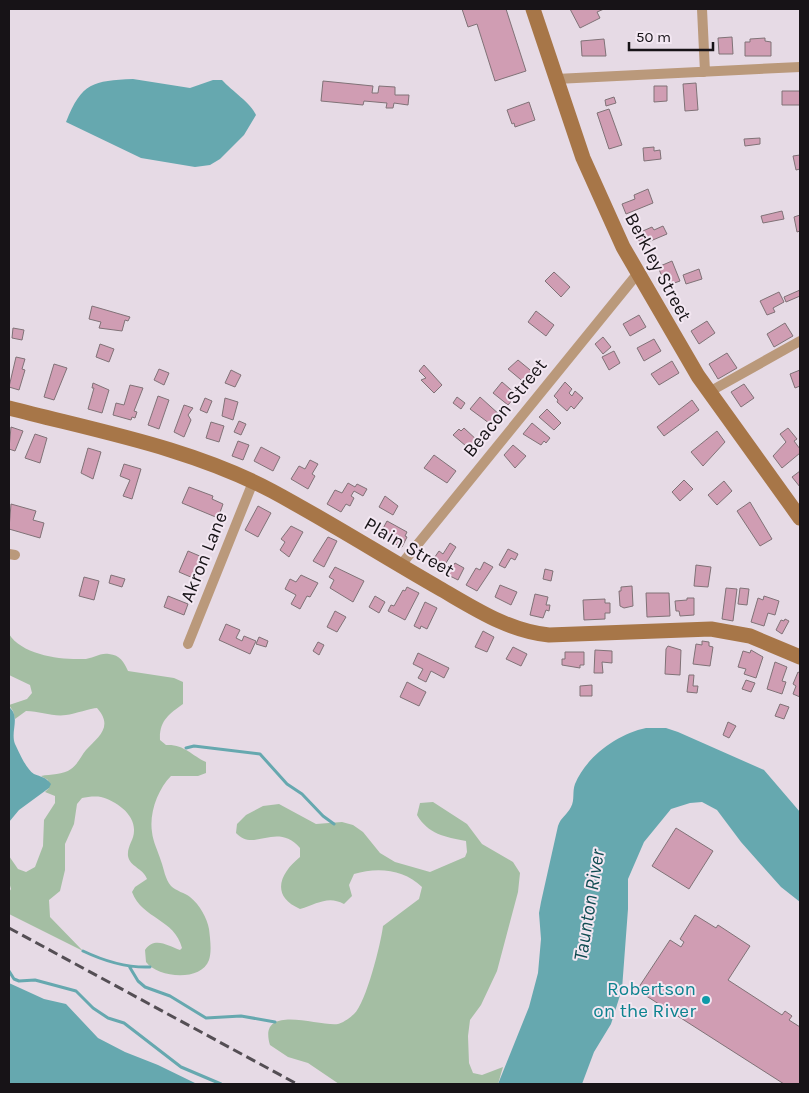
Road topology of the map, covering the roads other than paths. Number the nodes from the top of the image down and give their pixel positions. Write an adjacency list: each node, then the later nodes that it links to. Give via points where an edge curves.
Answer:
1 (533, 9): 5 (main road, Berkley Street)
2 (702, 9): 4 (street)
3 (800, 67): 4 (street)
4 (705, 72): 5 (street)
5 (556, 79): 6 (main road, Berkley Street, via 593,183)
6 (638, 274): 8 (main road, Berkley Street); 12 (street, Beacon Street)
7 (800, 341): 8 (street)
8 (708, 392): 11 (main road, Berkley Street)
9 (9, 408): 10 (main road, Plain Street, via 164,449)
10 (253, 482): 12 (main road, Plain Street); 13 (street, Akron Lane)
11 (800, 518)
12 (400, 566): 14 (main road, Plain Street, via 482,612 524,631 559,635 719,630 759,639)
13 (188, 644)
14 (800, 657)

